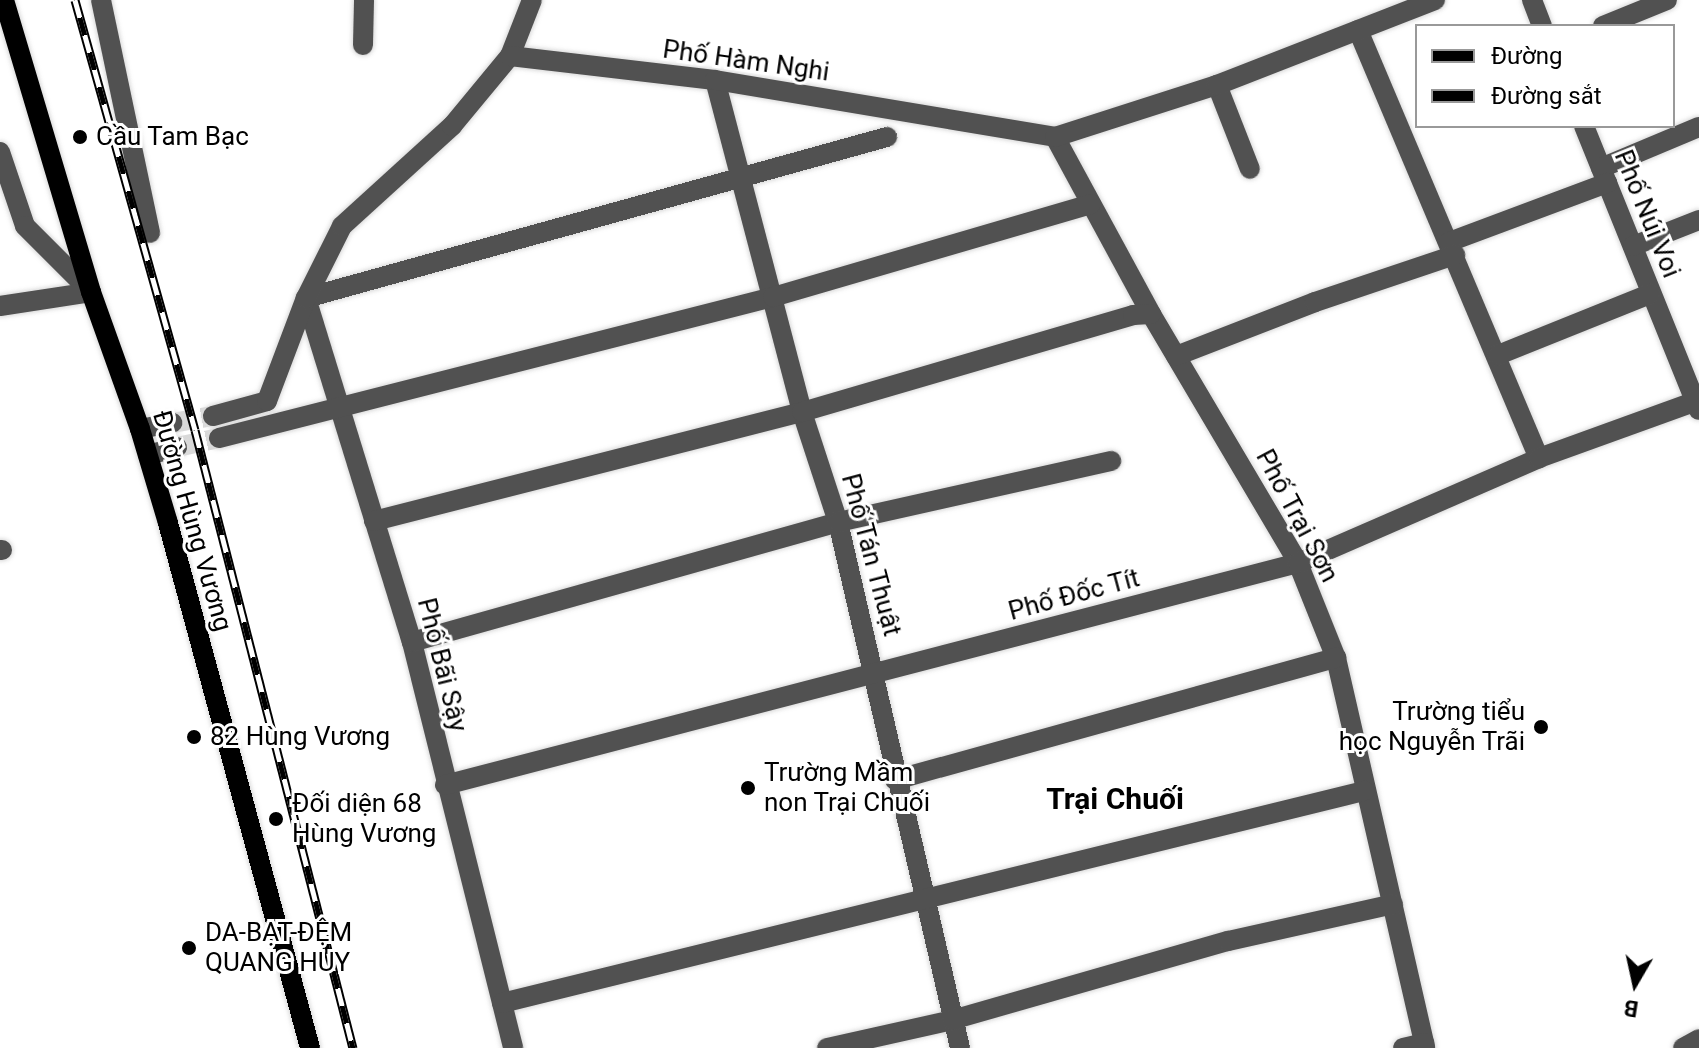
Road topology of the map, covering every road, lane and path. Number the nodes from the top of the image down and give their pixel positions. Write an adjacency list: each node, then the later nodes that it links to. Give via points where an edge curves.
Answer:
1 (101, 0): 25 (street)
2 (364, 0): 11 (street)
3 (532, 0): 12 (street)
4 (1435, 0): 10 (street, Phố Hàm Nghi)
5 (1532, 0): 8 (street)
6 (1667, 0): 9 (street)
7 (6, 6): 28 (main road, Đường Hùng Vương)
8 (1541, 24)
9 (1608, 24)
10 (1358, 30): 14 (street, Phố Hàm Nghi); 27 (street)
11 (363, 45)
12 (510, 56): 13 (street, Phố Hàm Nghi); 31 (street, via 452,126 342,226)
13 (715, 80): 18 (street, Phố Hàm Nghi); 22 (street, Phố Tán Thuật)
14 (1217, 85): 18 (street, Phố Hàm Nghi); 20 (street)
15 (1699, 127): 21 (street)
16 (1585, 128): 21 (street, Phố Núi Voi)
17 (887, 137): 22 (street)
18 (1055, 137): 23 (street, Phố Trại Sơn)
19 (0, 152): 28 (street, via 25,226)
20 (1250, 169)
21 (1604, 175): 26 (street, Phố Núi Voi); 27 (street)
22 (738, 177): 30 (street, Phố Tán Thuật); 31 (street)
23 (1091, 204): 30 (street); 33 (street, Phố Trại Sơn)
24 (1699, 220): 26 (street)
25 (150, 233)
26 (1633, 246): 29 (street, Phố Núi Voi)
27 (1452, 248): 34 (street); 35 (street)
28 (91, 292): 32 (street); 41 (main road, Đường Hùng Vương)
29 (1650, 294): 34 (street); 36 (street, Phố Núi Voi)
30 (773, 297): 37 (street); 38 (street, Phố Tán Thuật)
31 (306, 298): 37 (street, Phố Bãi Sậy); 39 (street, via 267,401)
32 (0, 306)
33 (1151, 314): 35 (street, Phố Trại Sơn); 38 (street)
34 (1498, 355): 45 (street)
35 (1176, 356): 49 (street, Phố Trại Sơn)
36 (1698, 404): 45 (street, Phố Đốc Tít)
37 (340, 410): 42 (street); 47 (street, Phố Bãi Sậy)
38 (802, 412): 47 (street); 48 (street, Phố Tán Thuật)
39 (213, 416)
40 (172, 423): 41 (street)
41 (140, 429): 44 (main road, Đường Hùng Vương)
42 (219, 438)
43 (177, 447): 44 (street)
44 (148, 455): 62 (main road, Đường Hùng Vương)
45 (1539, 458): 49 (street, Phố Đốc Tít)
46 (1111, 461): 48 (street)
47 (374, 521): 50 (street, Phố Bãi Sậy)
48 (838, 522): 50 (street); 52 (street, Phố Tán Thuật)
49 (1298, 563): 51 (street, Phố Trại Sơn); 52 (street, Phố Đốc Tít)
50 (412, 642): 54 (street, Phố Bãi Sậy)
51 (1336, 658): 53 (street); 55 (street, Phố Trại Sơn)
52 (876, 674): 53 (street, Phố Tán Thuật); 54 (street, Phố Đốc Tít)
53 (895, 780): 56 (street, Phố Tán Thuật)
54 (445, 785): 58 (street, Phố Bãi Sậy)
55 (1364, 791): 56 (street); 57 (street, Phố Trại Sơn)
56 (925, 900): 58 (street); 59 (street, Phố Tán Thuật)
57 (1393, 904): 59 (street, via 1228,941); 61 (street, Phố Trại Sơn)
58 (502, 1003): 63 (street, Phố Bãi Sậy)
59 (952, 1020): 64 (street); 65 (street, Phố Tán Thuật)
60 (1699, 1039): 66 (street)
61 (1417, 1046)
62 (310, 1048)
63 (513, 1048)
64 (827, 1048)
65 (960, 1048)
66 (1683, 1048)

